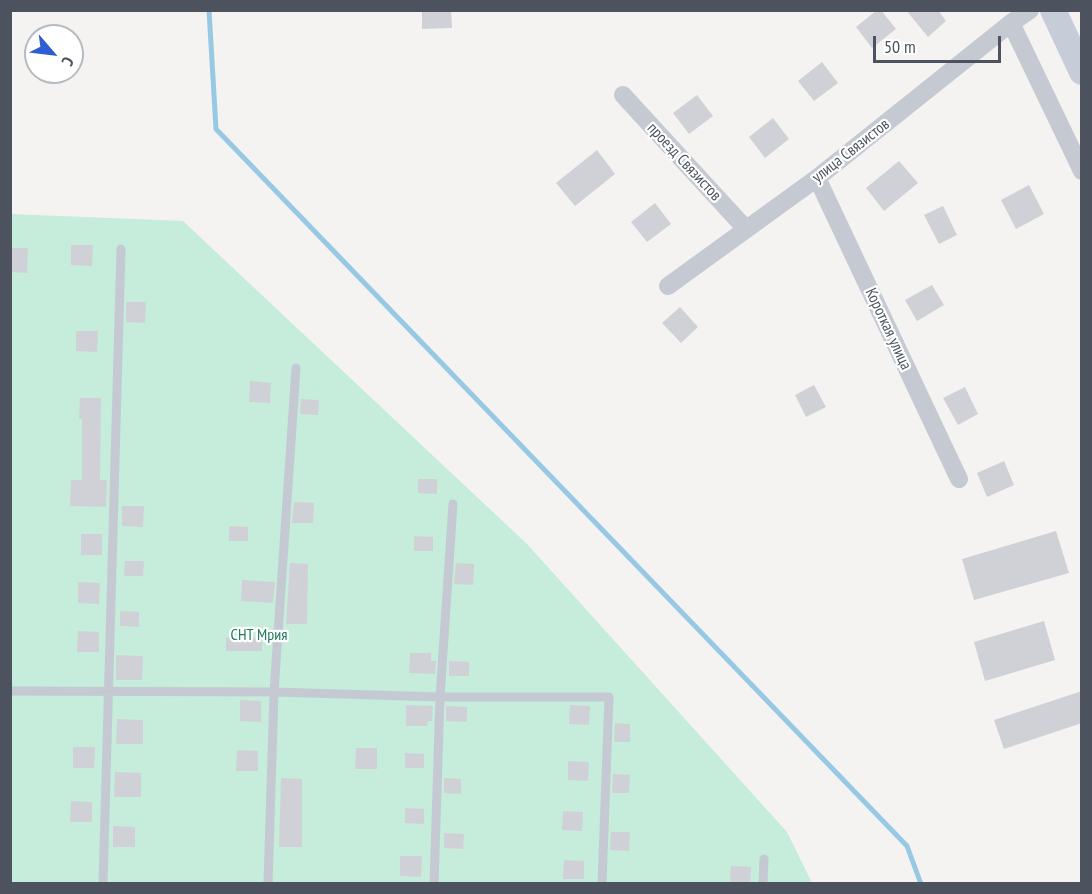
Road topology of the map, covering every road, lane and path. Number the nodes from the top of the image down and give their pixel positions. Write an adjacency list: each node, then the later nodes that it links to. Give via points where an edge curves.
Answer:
1 (1030, 10): 3 (street, улица Связистов)
2 (1053, 10): 4 (street)
3 (1011, 23): 6 (street); 7 (street, улица Связистов)
4 (1082, 72)
5 (623, 95): 8 (street, проезд Связистов)
6 (1082, 171)
7 (817, 178): 8 (street, улица Связистов); 12 (street, Короткая улица)
8 (746, 230): 10 (street, улица Связистов)
9 (121, 249): 15 (lane)
10 (668, 286)
11 (296, 368): 16 (lane)
12 (959, 479)
13 (453, 504): 17 (lane)
14 (10, 691): 15 (lane)
15 (108, 692): 16 (lane); 19 (lane)
16 (274, 692): 17 (lane); 20 (lane)
17 (440, 698): 21 (lane); 22 (lane, via 609,697)
18 (764, 859): 23 (lane)
19 (103, 884)
20 (268, 884)
21 (434, 884)
22 (602, 884)
23 (763, 884)

